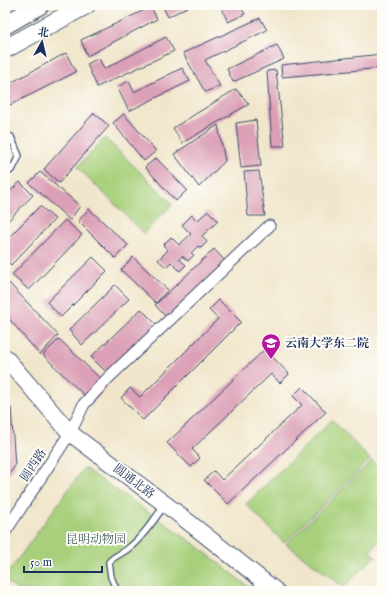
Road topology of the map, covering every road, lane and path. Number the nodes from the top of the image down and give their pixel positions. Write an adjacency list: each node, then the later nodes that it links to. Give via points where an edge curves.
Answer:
1 (40, 5): 3 (main road)
2 (86, 5): 4 (main road)
3 (5, 24)
4 (5, 49)
5 (5, 141): 6 (lane, via 11,137 19,156 13,168)
6 (5, 175)
7 (270, 226): 9 (street, 圆西路, via 107,379 84,404)
8 (5, 357): 9 (main road, 圆通北路)
9 (70, 433): 10 (main road, 圆通北路); 11 (street, 圆西路)
10 (165, 504): 12 (lane, via 143,535 130,548 109,562 111,577); 13 (main road, 圆通北路)
11 (5, 532)
12 (117, 591)
13 (276, 591)

